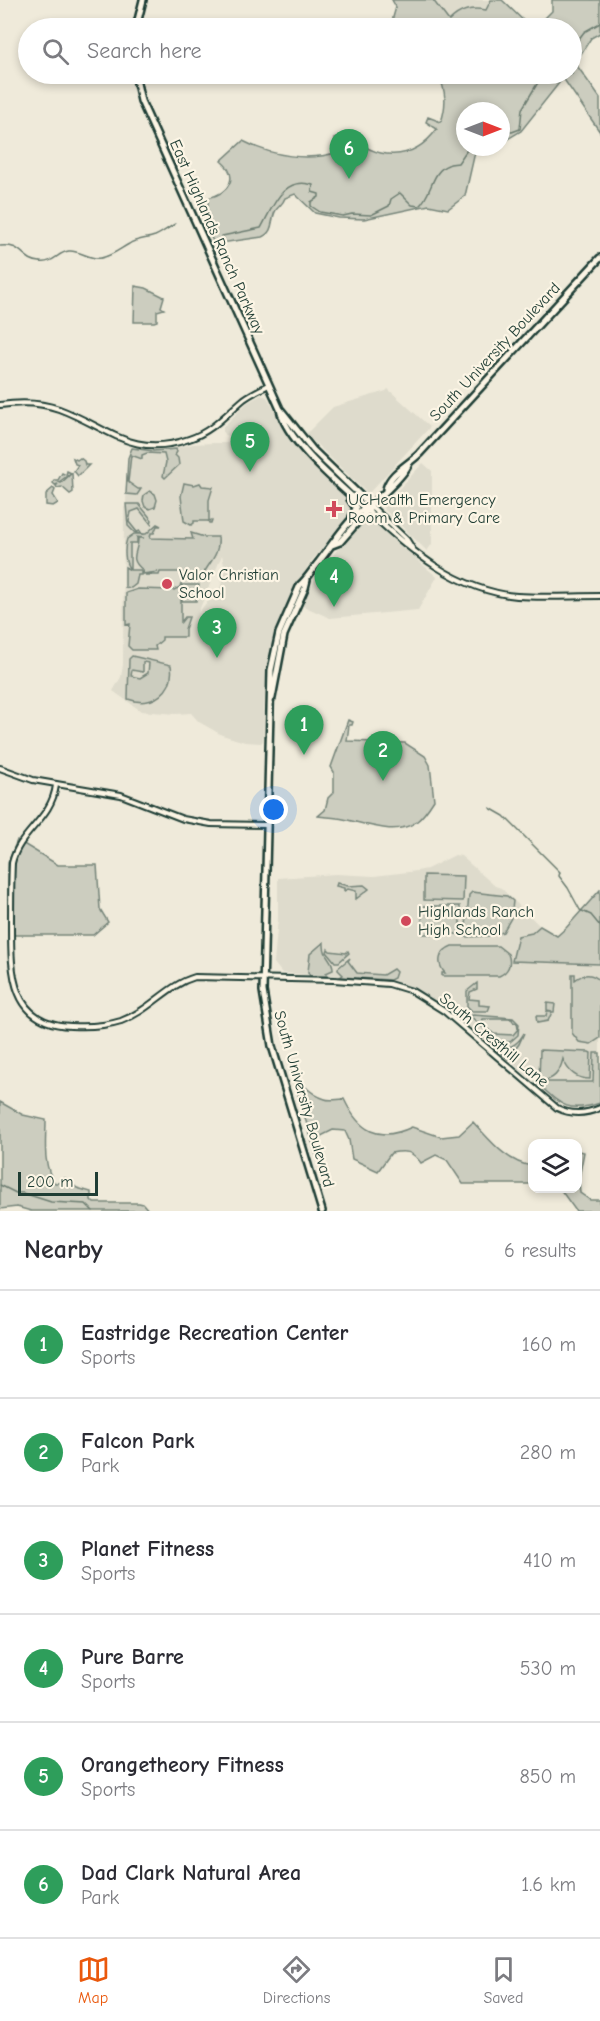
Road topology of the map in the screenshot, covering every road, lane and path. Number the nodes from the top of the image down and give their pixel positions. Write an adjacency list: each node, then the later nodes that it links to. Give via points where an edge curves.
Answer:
1 (142, 0): 2 (main road)
2 (138, 18)
3 (137, 84): 5 (main road, East Highlands Ranch Parkway, via 141,101)
4 (600, 258): 9 (main road, South University Boulevard)
5 (269, 385): 6 (street, via 245,399 209,430 163,445 127,441 52,407); 7 (main road, East Highlands Ranch Parkway)
6 (0, 405)
7 (280, 409): 8 (main road, East Highlands Ranch Parkway, via 304,449); 9 (main road, East Highlands Ranch Parkway)
8 (345, 490): 9 (main road, East Highlands Ranch Parkway); 10 (main road, via 356,508)
9 (368, 508): 10 (main road, South University Boulevard); 11 (main road, South University Boulevard, via 340,542); 13 (street, via 444,572 519,596)
10 (346, 526): 11 (main road, South University Boulevard)
11 (332, 546): 12 (main road, South University Boulevard)
12 (307, 579): 14 (main road, South University Boulevard); 15 (main road, South University Boulevard)
13 (600, 596)
14 (288, 609): 15 (main road); 16 (main road, South University Boulevard, via 272,663)
15 (286, 630): 16 (main road, South University Boulevard)
16 (271, 705): 19 (main road, South University Boulevard)
17 (0, 768): 18 (street)
18 (56, 785): 19 (street, via 121,795 183,819); 20 (street, South Cresthill Lane, via 48,810 21,842 12,863 12,971 16,990 28,1008 58,1024 96,1026 118,1022 146,1009 188,979)
19 (267, 825): 20 (main road, South University Boulevard)
20 (263, 978): 21 (street, South Cresthill Lane, via 376,983 412,992 444,1011 557,1108 582,1113); 22 (main road, South University Boulevard, via 272,1046)
21 (600, 1108)
22 (322, 1211)

